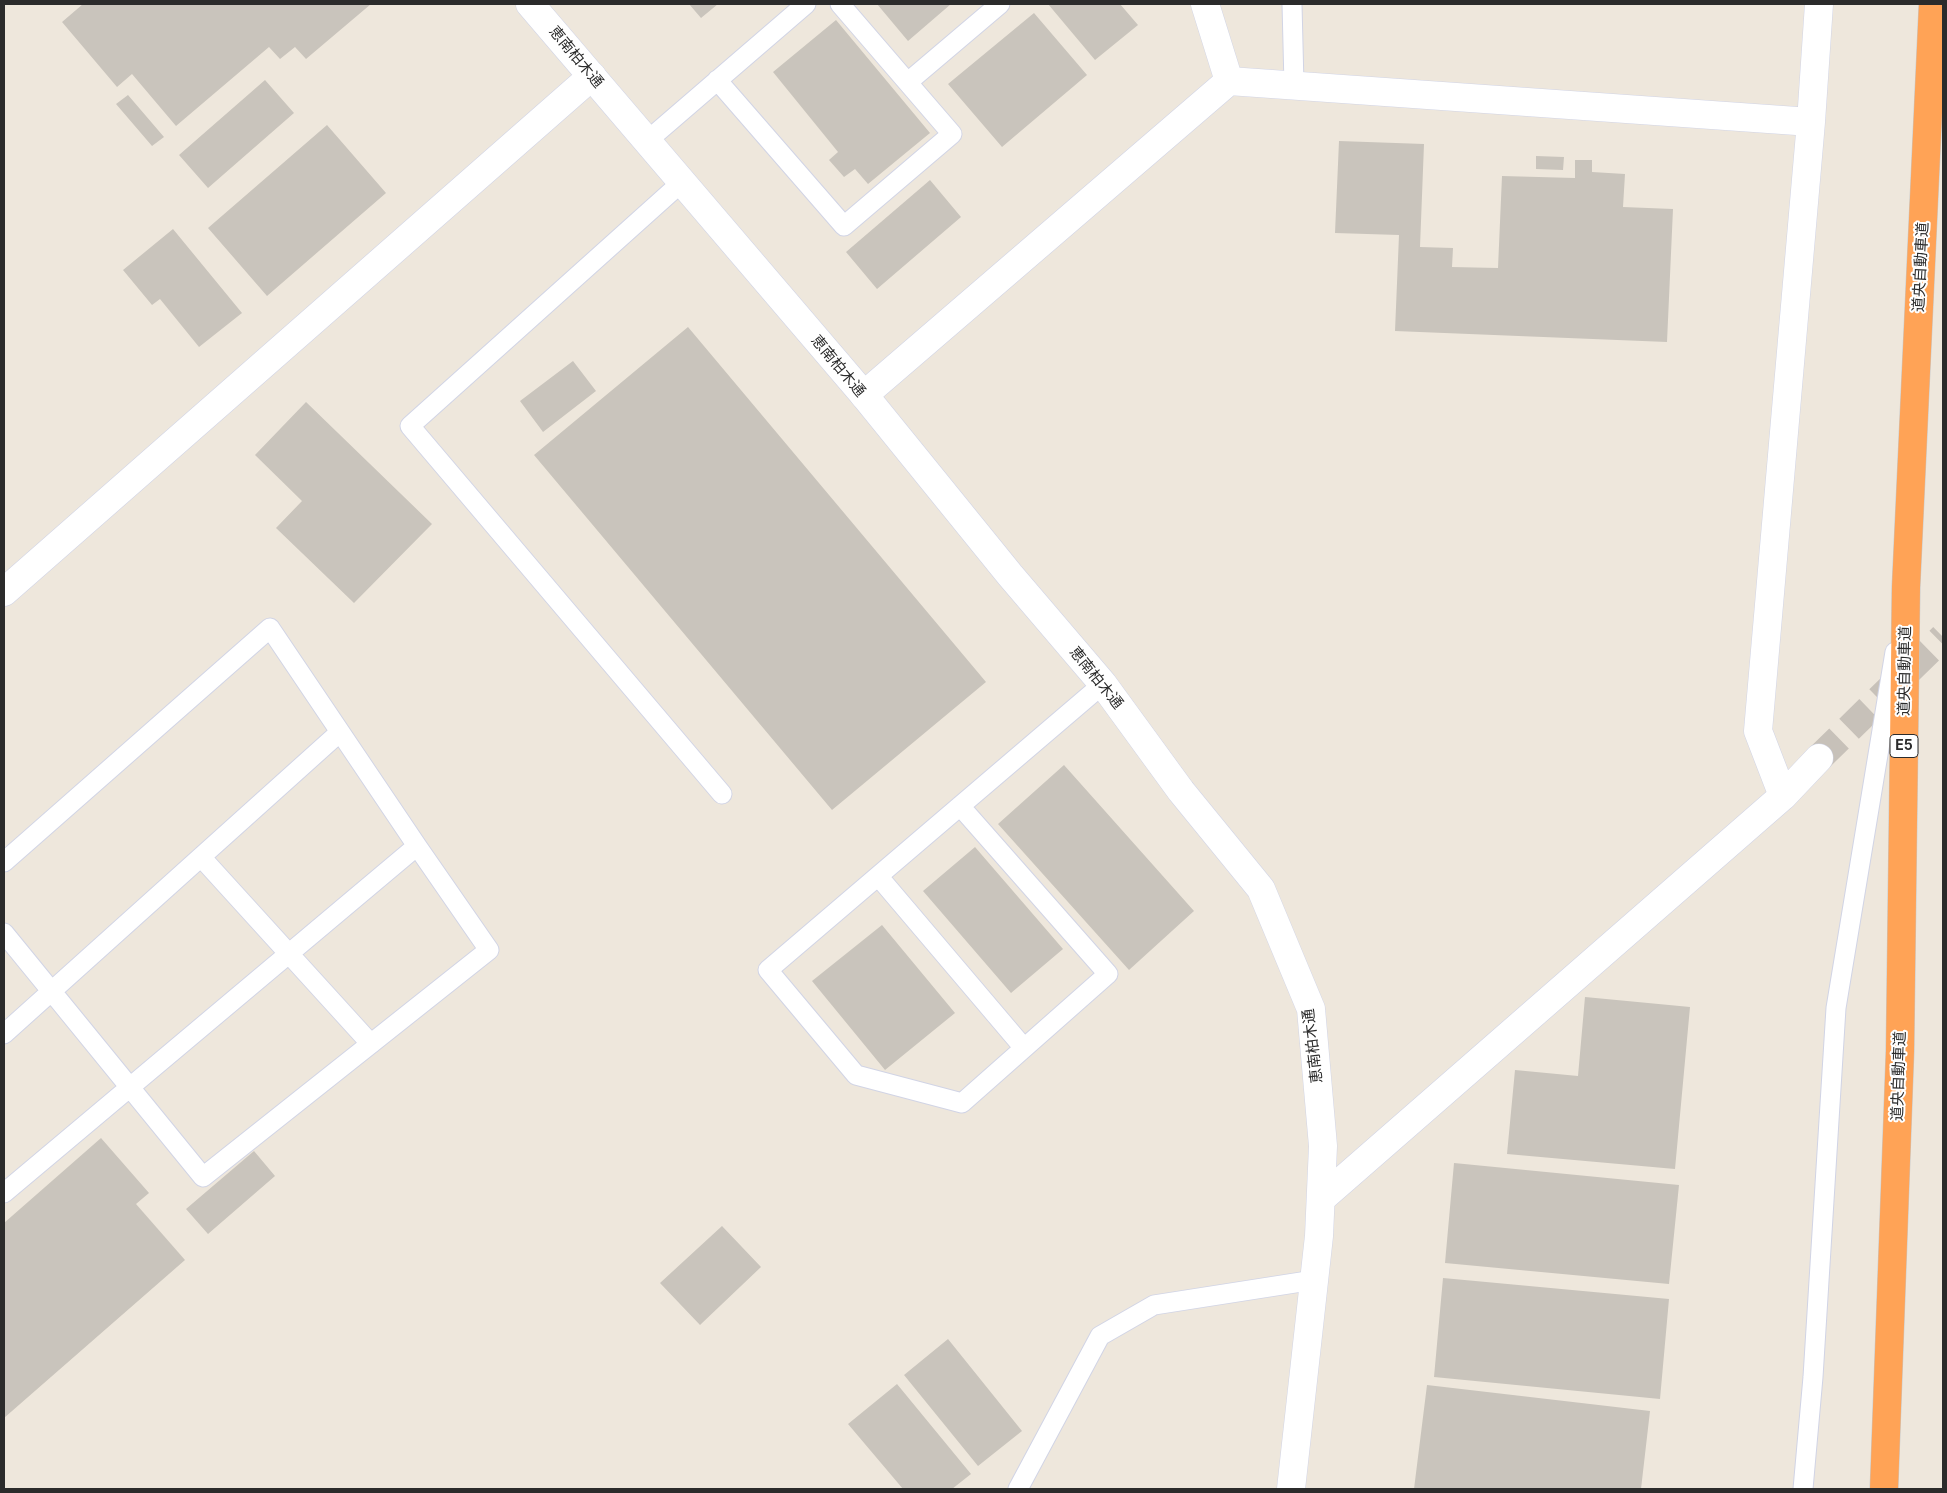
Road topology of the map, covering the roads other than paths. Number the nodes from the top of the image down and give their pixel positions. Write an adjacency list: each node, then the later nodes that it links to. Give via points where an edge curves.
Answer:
1 (530, 4): 9 (street, 恵南柏木通)
2 (806, 4): 10 (lane)
3 (840, 4): 12 (lane)
4 (1000, 4): 12 (lane)
5 (1205, 4): 11 (street)
6 (1292, 4): 13 (lane)
7 (1819, 4): 14 (street)
8 (1933, 4): 18 (highway, 道央自動車道 / E5)
9 (592, 76): 15 (street, 恵南柏木通); 19 (street)
10 (717, 80): 12 (lane, via 844,226 952,134); 15 (lane)
11 (1229, 81): 13 (street); 17 (street)
12 (908, 82)
13 (1294, 85): 14 (street)
14 (1811, 122): 24 (street, via 1758,731)
15 (647, 141): 16 (street, 恵南柏木通)
16 (682, 182): 17 (street, 恵南柏木通); 23 (lane, via 410,426)
17 (864, 395): 20 (street, 恵南柏木通)
18 (1906, 586): 42 (lane, via 1836,1008); 43 (highway, 道央自動車道 / E5, via 1900,1051)
19 (4, 592)
20 (1103, 684): 25 (lane); 38 (street, 恵南柏木通, via 1181,791 1261,889 1311,1010 1323,1146)
21 (340, 732): 26 (lane); 27 (lane); 28 (lane, via 270,628)
22 (1819, 758): 24 (street)
23 (722, 794)
24 (1783, 796): 38 (street)
25 (960, 806): 29 (lane); 35 (lane, via 1108,974)
26 (417, 846): 31 (lane); 34 (lane, via 490,950)
27 (201, 857): 31 (lane); 32 (lane)
28 (4, 862)
29 (878, 876): 35 (lane); 35 (lane, via 768,970 856,1075 962,1103)
30 (4, 933): 32 (lane)
31 (289, 953): 34 (lane); 36 (lane)
32 (52, 992): 33 (lane); 36 (lane)
33 (4, 1034)
34 (371, 1044): 36 (lane, via 203,1177)
35 (1024, 1048)
36 (128, 1088): 37 (lane)
37 (4, 1193)
38 (1321, 1199): 39 (street, 恵南柏木通)
39 (1314, 1280): 40 (lane, via 1154,1305 1100,1336); 41 (street, 恵南柏木通)
40 (1018, 1489)
41 (1291, 1489)
42 (1803, 1489)
43 (1884, 1489)

